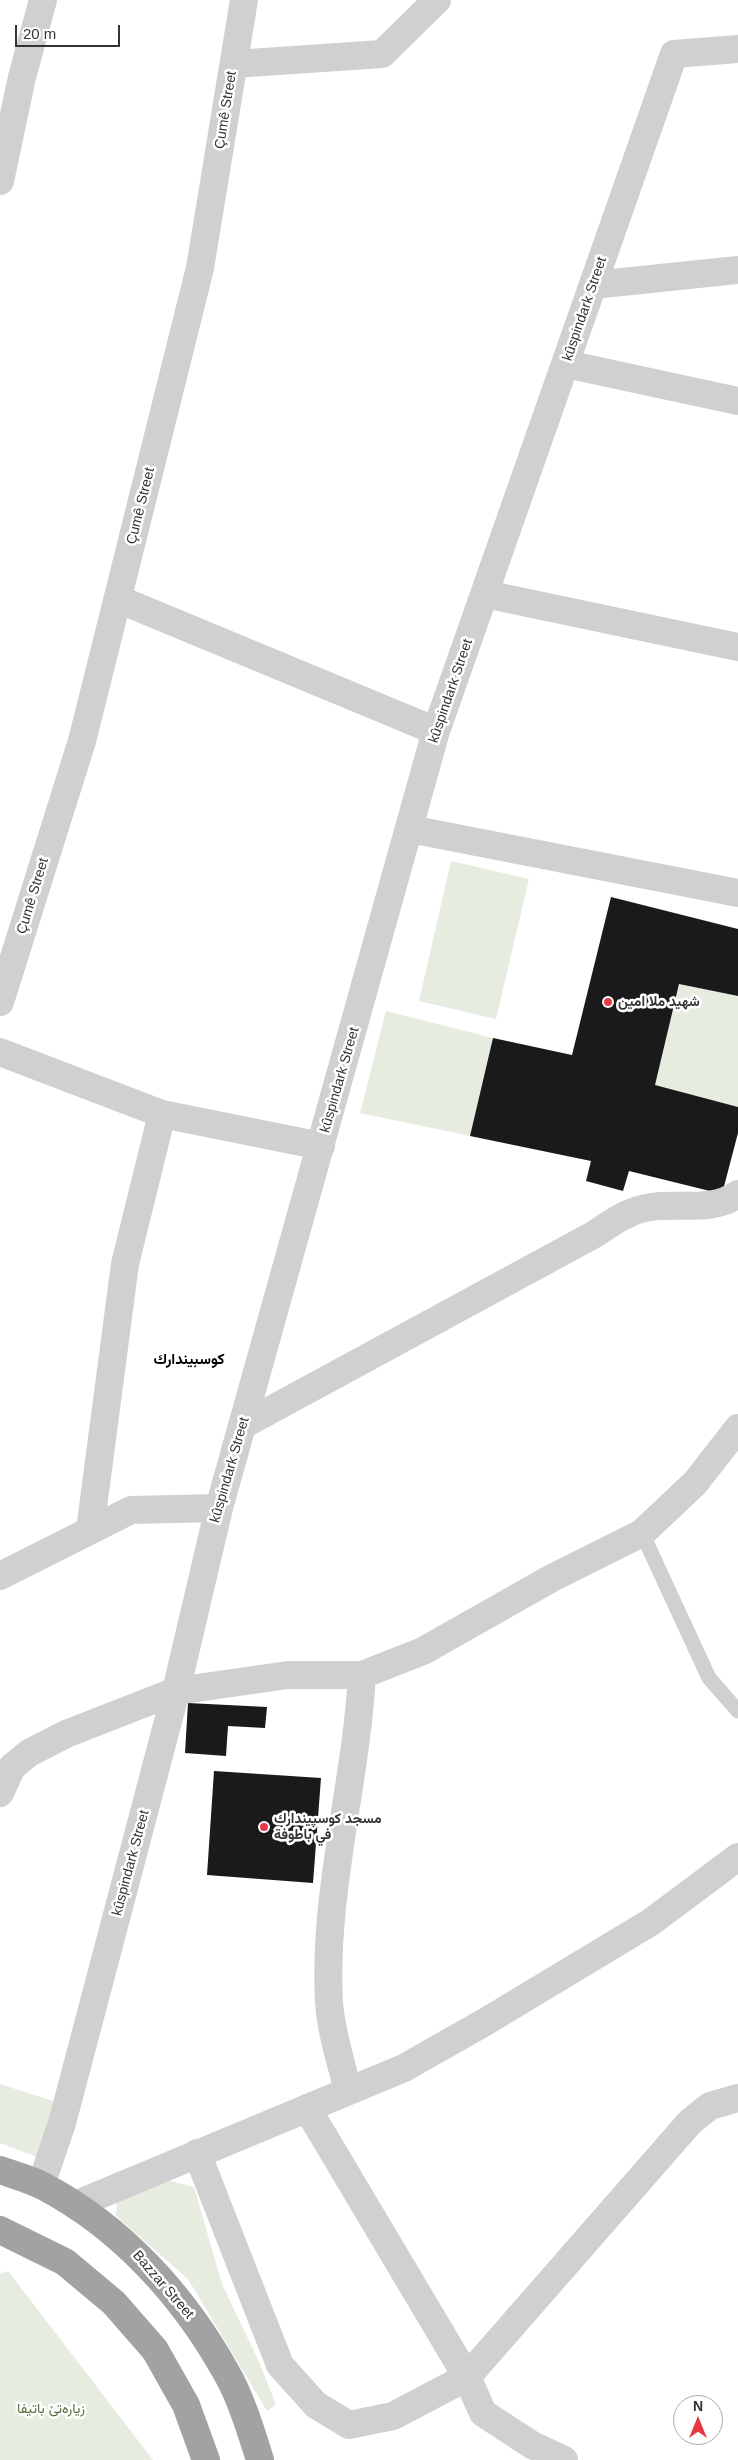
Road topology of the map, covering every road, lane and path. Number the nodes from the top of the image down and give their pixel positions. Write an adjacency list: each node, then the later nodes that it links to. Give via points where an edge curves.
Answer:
1 (43, 0): 6 (street, via 22,77)
2 (244, 0): 5 (street, Çumê Street)
3 (437, 0): 5 (street, via 382,54)
4 (738, 49): 8 (street, kûspindark Street, via 674,54)
5 (234, 64): 12 (street, Çumê Street, via 200,268)
6 (0, 181)
7 (738, 270): 8 (street)
8 (593, 285): 9 (street, kûspindark Street)
9 (566, 364): 10 (street); 11 (street, kûspindark Street)
10 (738, 400)
11 (485, 594): 13 (street); 14 (street, kûspindark Street)
12 (118, 599): 14 (street); 17 (street, Çumê Street, via 82,741)
13 (738, 647)
14 (436, 731): 15 (street, kûspindark Street)
15 (410, 829): 16 (street); 20 (street, kûspindark Street)
16 (738, 893)
17 (0, 1002)
18 (0, 1052): 19 (street)
19 (162, 1114): 20 (street); 25 (street, via 125,1264)
20 (321, 1146): 22 (street, kûspindark Street)
21 (738, 1194): 22 (street, via 731,1200 709,1205 650,1207 626,1214 596,1234)
22 (243, 1425): 24 (street, kûspindark Street)
23 (738, 1428): 26 (street, via 695,1483)
24 (219, 1508): 25 (street, via 131,1510); 29 (street, kûspindark Street)
25 (90, 1530): 27 (street)
26 (642, 1533): 28 (street, via 552,1578 423,1651); 30 (lane, via 709,1678)
27 (0, 1576)
28 (362, 1675): 29 (street, via 288,1675); 33 (street, via 359,1721 328,1958 331,2013)
29 (176, 1691): 31 (street, via 66,1734 30,1753 12,1767); 38 (street, kûspindark Street, via 65,2114)
30 (738, 1711)
31 (0, 1793)
32 (738, 1857): 33 (street, via 650,1922 485,2022 404,2068)
33 (348, 2091): 35 (street)
34 (738, 2098): 41 (street, via 710,2106 690,2122)
35 (307, 2108): 36 (street); 41 (street)
36 (197, 2153): 39 (street); 41 (street, via 280,2365 316,2405 349,2424 393,2416)
37 (0, 2170): 38 (highway, Bazzar Street)
38 (41, 2185): 39 (highway, Bazzar Street)
39 (75, 2205): 43 (highway, Bazzar Street, via 136,2252 187,2308 227,2373)
40 (0, 2230): 42 (highway, via 65,2262 114,2303 155,2350 186,2405)
41 (467, 2377): 44 (street, via 483,2413 532,2445)
42 (206, 2460)
43 (260, 2460)
44 (564, 2460)

